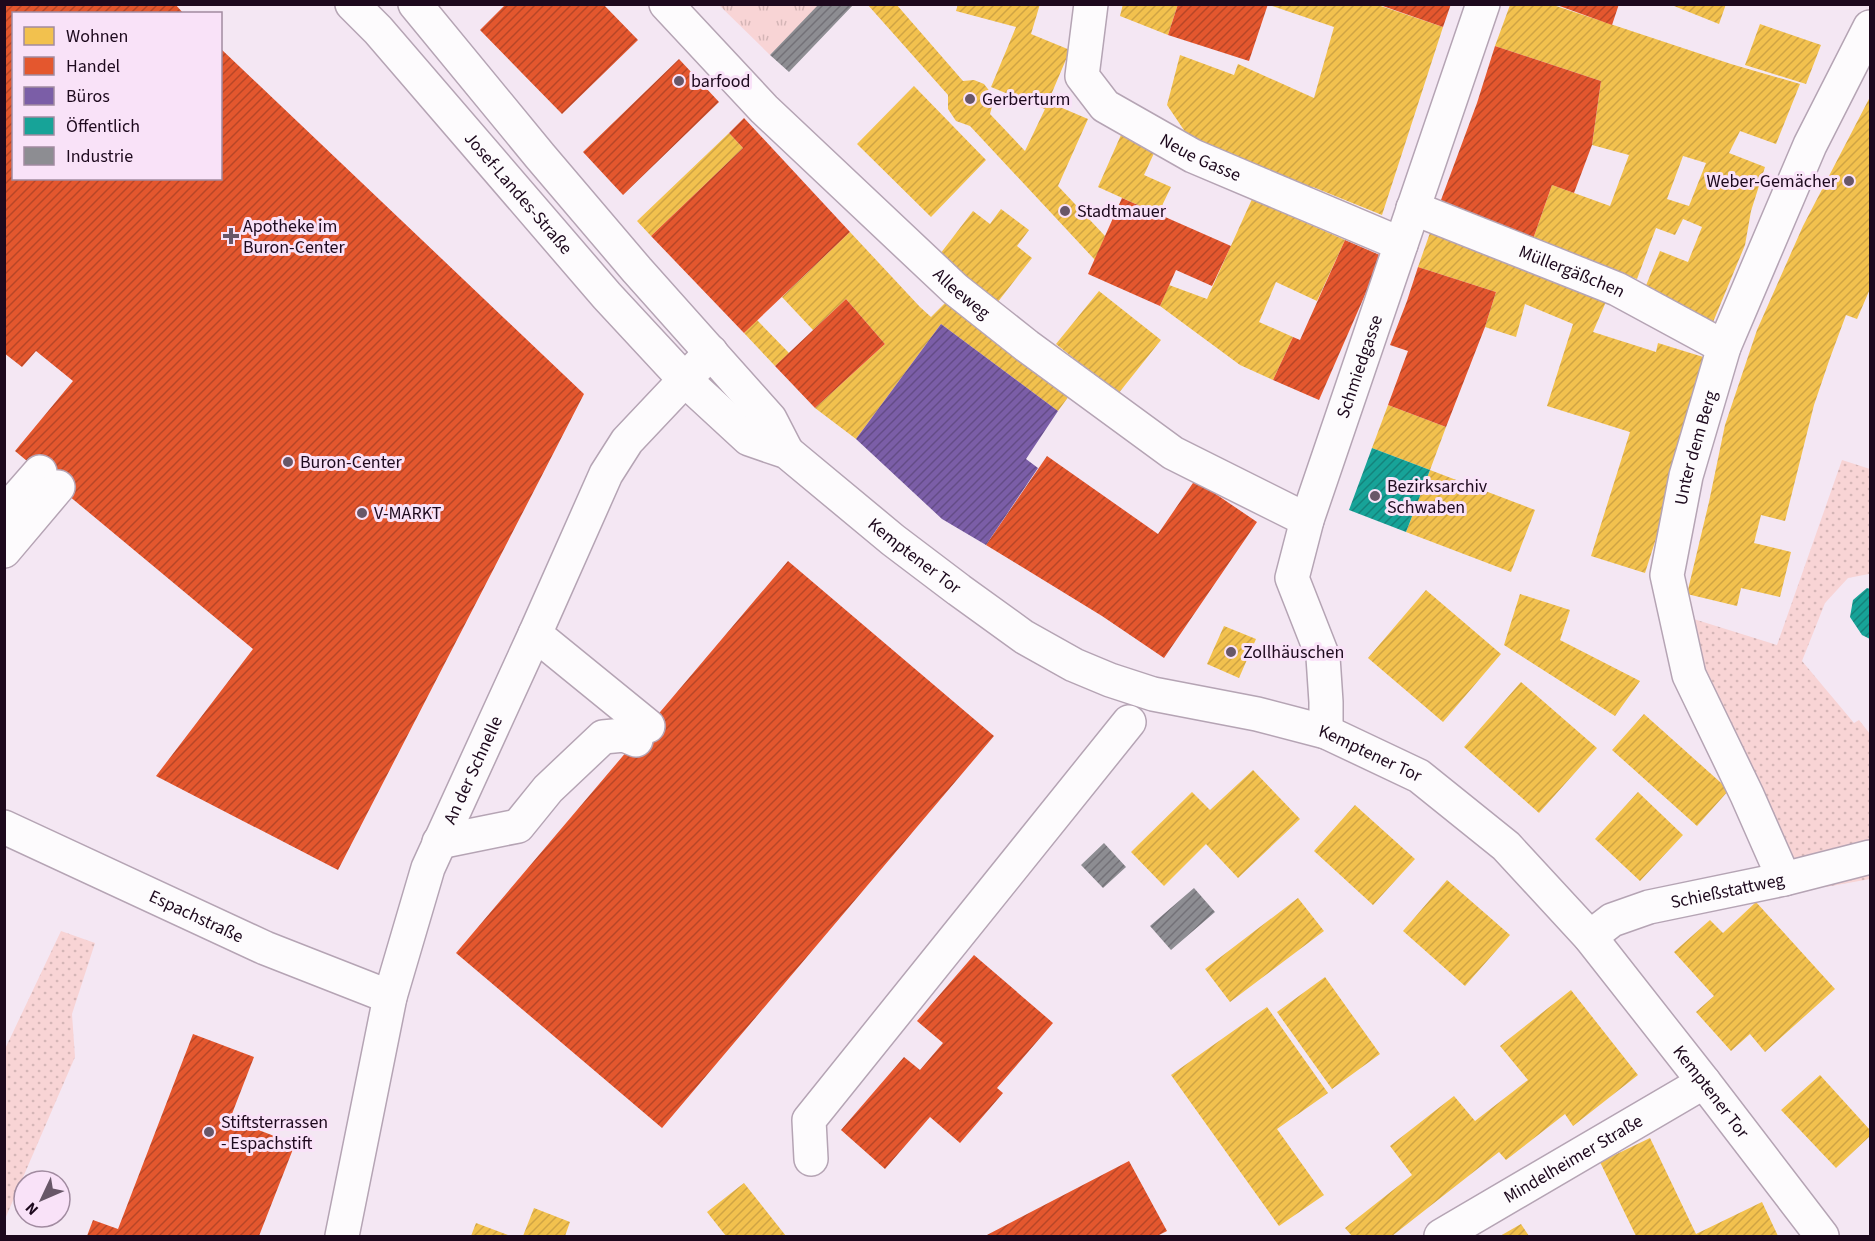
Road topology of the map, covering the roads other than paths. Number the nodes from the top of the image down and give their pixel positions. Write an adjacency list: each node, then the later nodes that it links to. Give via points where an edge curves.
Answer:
1 (352, 4): 11 (street, Josef-Landes-Straße)
2 (415, 4): 10 (street, via 622,252)
3 (666, 4): 14 (street, Alleeweg, via 764,109 955,289 1173,453)
4 (1091, 4): 8 (street, Neue Gasse, via 1082,76 1105,106 1193,156)
5 (1483, 4): 7 (street, Schmiedgasse)
6 (1870, 27): 9 (street, Unter dem Berg, via 1810,145)
7 (1413, 208): 8 (street, Schmiedgasse); 9 (street, Müllergäßchen, via 1617,289)
8 (1401, 244): 14 (street, Schmiedgasse)
9 (1724, 347): 22 (street, Unter dem Berg, via 1686,476 1667,575 1689,675)
10 (711, 352): 11 (street, An der Schnelle); 12 (street, Kemptener Tor, via 770,419)
11 (685, 380): 12 (street, Kemptener Tor, via 749,439); 16 (street, An der Schnelle, via 627,441 606,474)
12 (787, 452): 18 (street, Kemptener Tor, via 959,590 1024,637 1074,664 1160,696)
13 (4, 513): 15 (street, via 49,479)
14 (1306, 520): 18 (street, Schmiedgasse, via 1292,578 1323,657)
15 (4, 551)
16 (535, 634): 20 (street, An der Schnelle); 20 (street, via 642,733 603,737 548,789 518,826)
17 (1130, 722): 26 (street, via 809,1120)
18 (1326, 732): 23 (street, Kemptener Tor, via 1419,776 1506,846)
19 (4, 826): 24 (street, Espachstraße, via 266,948)
20 (439, 842): 24 (street, An der Schnelle)
21 (1870, 857): 22 (street, Schießstattweg)
22 (1784, 879): 23 (street, Schießstattweg, via 1649,907 1612,920)
23 (1590, 938): 25 (street, Kemptener Tor)
24 (390, 997): 27 (street, An der Schnelle)
25 (1704, 1082): 28 (street, Mindelheimer Straße); 29 (street, Kemptener Tor)
26 (811, 1158)
27 (342, 1236)
28 (1441, 1236)
29 (1822, 1236)

